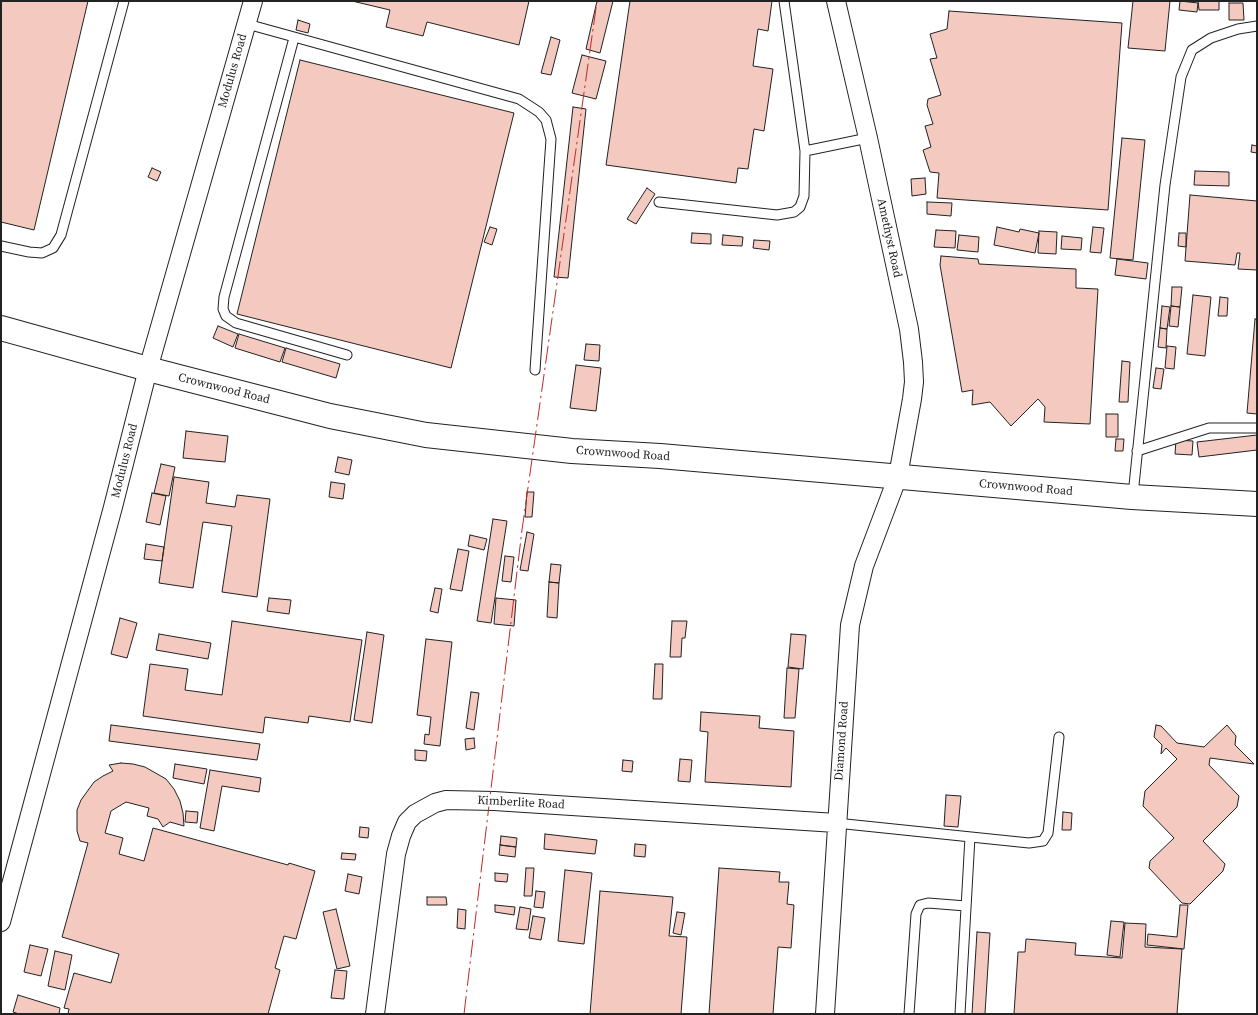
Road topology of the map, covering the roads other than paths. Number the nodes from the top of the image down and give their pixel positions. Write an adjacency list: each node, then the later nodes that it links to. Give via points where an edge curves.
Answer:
1 (124, 1): 11 (lane, via 61,235 53,248 42,253)
2 (253, 1): 5 (street, Modulus Road)
3 (784, 1): 9 (lane)
4 (836, 1): 8 (street, Amethyst Road)
5 (246, 24): 7 (lane); 14 (street, Modulus Road)
6 (1257, 26): 17 (lane, via 1211,38 1192,50 1181,77 1165,185)
7 (294, 38): 13 (lane, via 223,309 226,316 236,323); 15 (lane, via 519,99 546,120 551,139)
8 (868, 138): 9 (lane); 18 (street, Amethyst Road, via 909,329 913,362 912,400)
9 (805, 151): 10 (lane, via 804,196 794,212 777,215)
10 (659, 202)
11 (1, 246)
12 (1, 328): 14 (main road, Crownwood Road)
13 (347, 355)
14 (148, 369): 18 (main road, Crownwood Road, via 330,416 426,435 572,451); 25 (street, Modulus Road)
15 (535, 370)
16 (1257, 428): 17 (lane, via 1209,428)
17 (1137, 451): 19 (lane)
18 (898, 476): 19 (main road, Crownwood Road); 22 (street, Diamond Road, via 864,566 850,625)
19 (1132, 497): 20 (main road, Crownwood Road)
20 (1257, 504)
21 (1059, 737): 23 (lane, via 1048,833 1044,841 1030,843)
22 (836, 824): 23 (lane); 26 (street, Kimberlite Road, via 494,801 446,800 435,803 415,814 401,836); 27 (street, Diamond Road)
23 (970, 837): 24 (lane)
24 (966, 906): 28 (lane, via 920,905 916,914); 29 (lane)
25 (1, 922)
26 (375, 1014)
27 (824, 1014)
28 (910, 1014)
29 (960, 1014)

